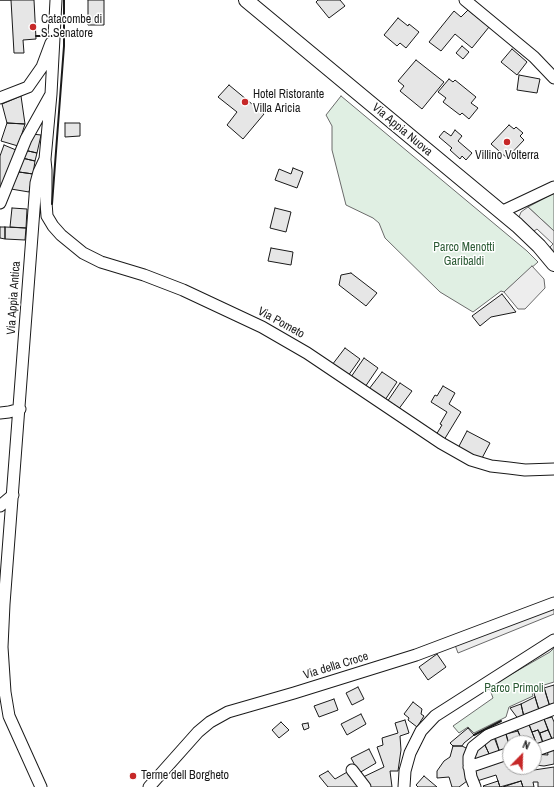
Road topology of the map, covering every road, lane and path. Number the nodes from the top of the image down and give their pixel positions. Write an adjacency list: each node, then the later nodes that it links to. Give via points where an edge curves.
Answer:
1 (56, 0): 4 (street, Via Appia Antica)
2 (246, 0): 11 (main road, Via Appia Nuova)
3 (465, 0): 5 (street, via 534,57)
4 (55, 34): 6 (street, Via Appia Antica); 7 (street, via 42,67 28,87)
5 (554, 78)
6 (52, 94): 8 (street, Via Appia Antica); 10 (street, via 26,139)
7 (0, 98)
8 (45, 159): 13 (street, Via Appia Antica, via 36,183); 15 (street, Via Pometo, via 47,216 61,235 83,253 101,262 179,288 262,327 313,357 467,458 500,467 525,470)
9 (554, 187): 11 (street)
10 (0, 203)
11 (501, 212): 12 (main road, Via Appia Nuova, via 534,241)
12 (554, 264)
13 (20, 409): 14 (street); 16 (street, Via Appia Antica)
14 (0, 412)
15 (554, 469)
16 (12, 495): 17 (street); 21 (street, Via Appia Antica, via 2,647)
17 (0, 506)
18 (554, 603): 29 (street, Via della Croce, via 416,655 228,712 198,732)
19 (554, 640): 27 (street, via 434,716 413,745 406,763)
20 (554, 709): 25 (street, via 483,738 470,751)
21 (4, 717): 28 (street, Via Appia Antica)
22 (554, 744): 23 (street)
23 (542, 748)
24 (502, 756): 25 (street)
25 (469, 767): 32 (street)
26 (352, 770): 30 (street)
27 (404, 783): 31 (street)
28 (41, 787)
29 (149, 787)
30 (365, 787)
31 (413, 787)
32 (475, 787)

